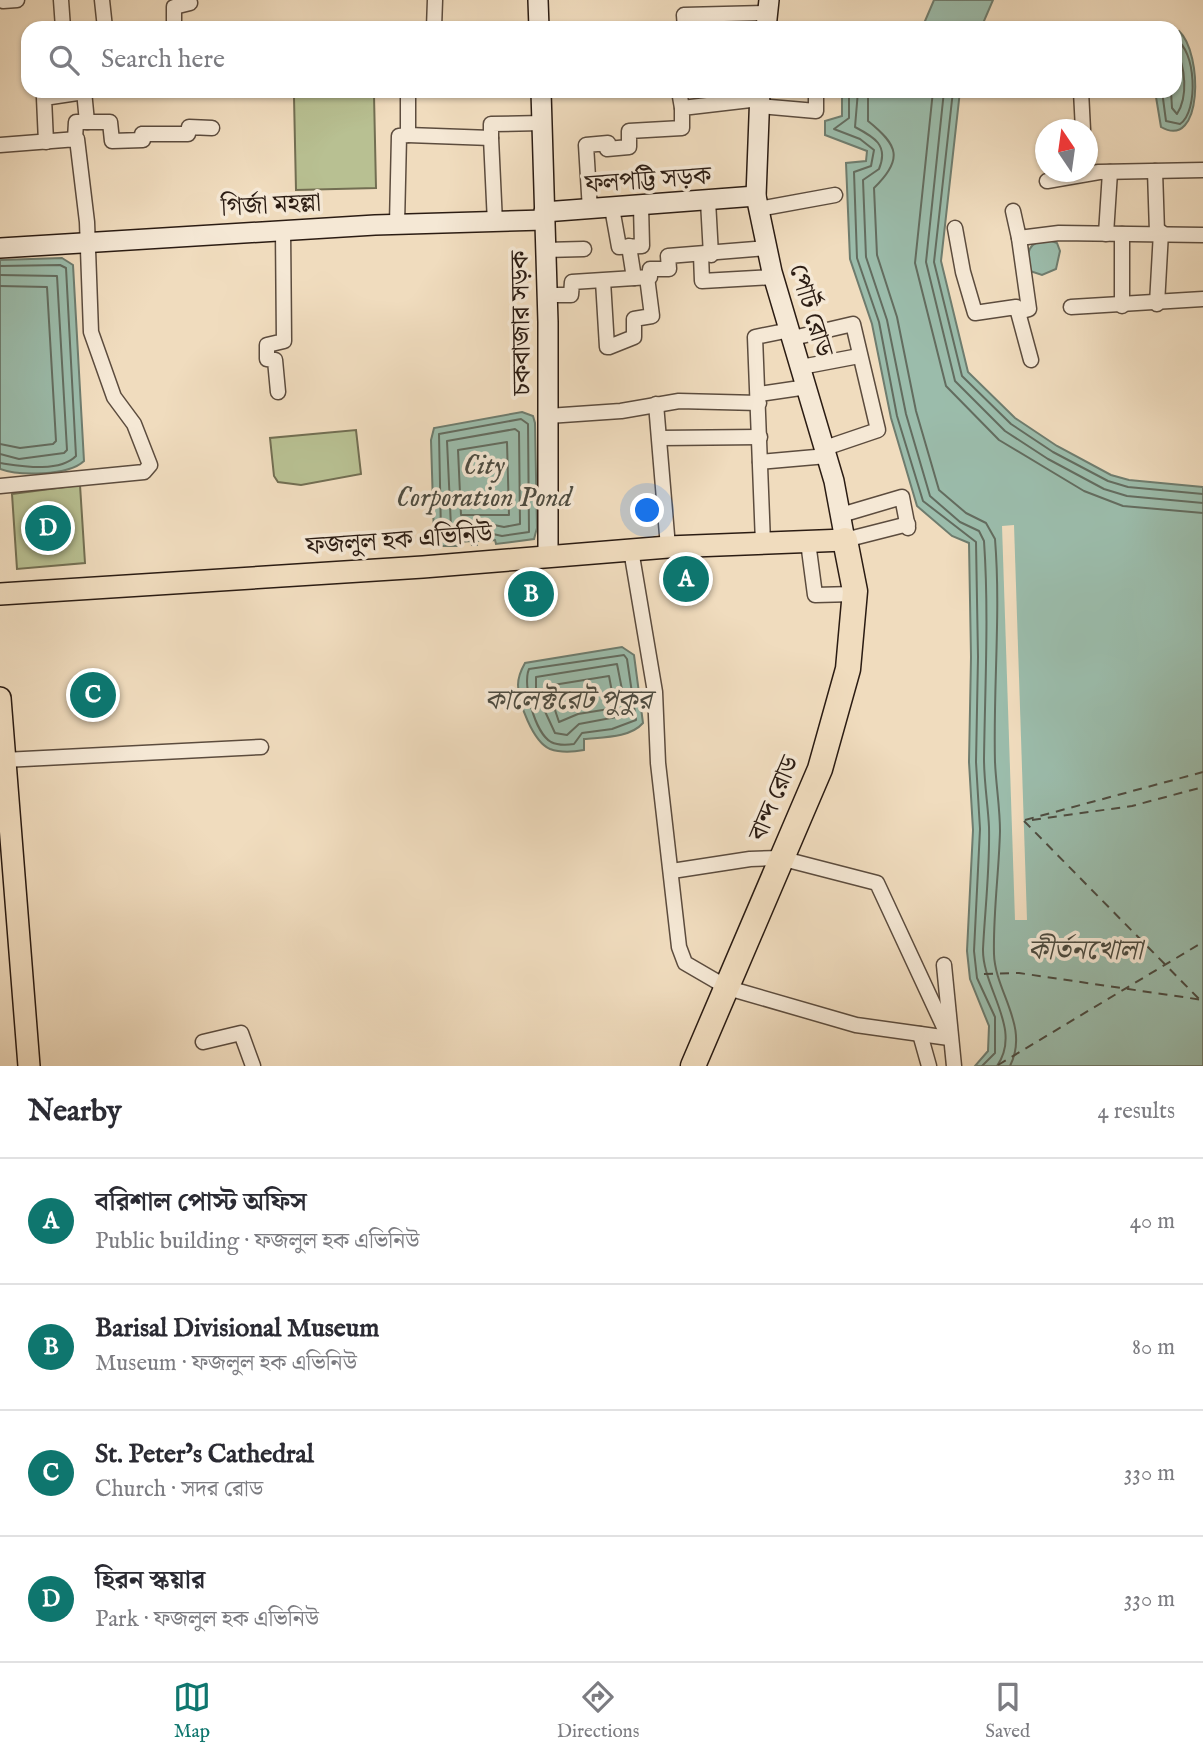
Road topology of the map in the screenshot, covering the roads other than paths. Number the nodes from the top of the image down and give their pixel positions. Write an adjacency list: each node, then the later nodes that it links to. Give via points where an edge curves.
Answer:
1 (17, 0): 7 (street)
2 (61, 0): 9 (street)
3 (102, 0): 10 (street)
4 (189, 0): 11 (street, via 174,6)
5 (435, 0): 12 (street)
6 (538, 0): 13 (main road)
7 (3, 1)
8 (768, 14): 14 (street, via 684,15)
9 (62, 21)
10 (104, 21)
11 (174, 21)
12 (434, 21)
13 (539, 21)
14 (684, 21)
15 (44, 98): 31 (street)
16 (79, 98): 25 (street)
17 (408, 98): 28 (street)
18 (541, 98): 26 (main road, চকবাজার সড়ক)
19 (680, 98): 23 (street)
20 (816, 98): 22 (street, via 816,111)
21 (1081, 98): 24 (street)
22 (759, 99): 23 (street); 39 (main road, পোর্ট রোড)
23 (682, 108): 42 (street, via 682,128 629,131 629,147 586,145)
24 (1082, 119)
25 (87, 122): 27 (street, via 110,122 112,141 143,140 142,134 188,134 188,127); 30 (street, via 75,122)
26 (542, 123): 29 (street, via 491,124); 44 (main road, চকবাজার সড়ক)
27 (212, 128)
28 (408, 135): 29 (street); 46 (street, via 399,136)
29 (491, 138): 45 (street)
30 (75, 139): 31 (street); 54 (street, via 87,222)
31 (46, 142): 32 (street)
32 (0, 145)
33 (1203, 170): 34 (street)
34 (1155, 171): 36 (street); 49 (street)
35 (1098, 172): 36 (street)
36 (1110, 172): 50 (street)
37 (835, 195): 39 (street)
38 (708, 201): 39 (main road, ফলপট্টি সড়ক); 40 (main road, ফলপট্টি সড়ক); 60 (street)
39 (758, 203): 57 (main road, পোর্ট রোড)
40 (641, 206): 41 (main road, ফলপট্টি সড়ক); 55 (street, via 642,246)
41 (612, 208): 42 (main road, ফলপট্টি সড়ক); 55 (street, via 619,247)
42 (590, 210): 44 (main road, ফলপট্টি সড়ক)
43 (1013, 211): 53 (street)
44 (544, 216): 45 (main road, গির্জা মহল্লা); 59 (main road, চকবাজার সড়ক)
45 (495, 223): 46 (main road, গির্জা মহল্লা)
46 (397, 225): 48 (main road, গির্জা মহল্লা)
47 (955, 228): 69 (street, via 975,313 1016,307)
48 (283, 230): 54 (main road, গির্জা মহল্লা); 75 (street, via 284,341 267,345 267,359 275,360)
49 (1159, 232): 51 (street); 52 (street); 66 (street)
50 (1106, 234): 51 (street); 53 (street)
51 (1122, 234): 67 (street)
52 (1203, 235)
53 (1019, 238): 69 (street, via 1029,309)
54 (85, 240): 56 (main road, গির্জা মহল্লা); 83 (street, via 91,332 114,397 134,424 150,465 144,472)
55 (629, 246): 61 (street)
56 (0, 248)
57 (767, 248): 60 (street); 62 (main road, পোর্ট রোড)
58 (584, 249): 59 (street)
59 (545, 250): 64 (main road, চকবাজার সড়ক)
60 (706, 255): 61 (street, via 668,256 669,269 650,269); 62 (street, via 702,281)
61 (641, 277): 63 (street); 63 (street, via 652,316 634,319 634,337 609,347)
62 (773, 277): 70 (main road, পোর্ট রোড)
63 (603, 281): 64 (street, via 572,282 570,295)
64 (547, 295): 78 (main road, চকবাজার সড়ক)
65 (1203, 299): 66 (street)
66 (1157, 304): 67 (street)
67 (1122, 306): 68 (street)
68 (1071, 307)
69 (1018, 312): 72 (street)
70 (792, 334): 71 (street, via 853,324); 73 (main road, পোর্ট রোড); 76 (street, via 755,337)
71 (859, 356): 73 (street); 81 (street, via 878,430)
72 (1031, 360)
73 (801, 367): 74 (main road, পোর্ট রোড)
74 (807, 387): 76 (street); 81 (main road, পোর্ট রোড)
75 (278, 392)
76 (759, 398): 77 (street); 79 (street)
77 (656, 404): 78 (street); 80 (street)
78 (548, 416): 90 (main road, চকবাজার সড়ক)
79 (760, 437): 80 (street); 82 (street)
80 (660, 438): 88 (street)
81 (826, 452): 82 (street); 84 (main road, পোর্ট রোড)
82 (760, 462): 87 (street)
83 (0, 486)
84 (841, 515): 85 (main road, পোর্ট রোড); 85 (street, via 902,497 908,526)
85 (845, 540): 86 (main road, ফজলুল হক এভিনিউ); 92 (highway, বান্দ রোড)
86 (808, 542): 87 (main road, ফজলুল হক এভিনিউ); 92 (street, via 815,595)
87 (763, 543): 88 (main road, ফজলুল হক এভিনিউ)
88 (668, 547): 89 (main road, ফজলুল হক এভিনিউ)
89 (631, 550): 90 (main road, ফজলুল হক এভিনিউ); 98 (street, via 655,692 658,763)
90 (548, 555): 91 (main road, ফজলুল হক এভিনিউ)
91 (0, 594)
92 (854, 594): 97 (highway, বান্দ রোড, via 848,669 816,782)
93 (0, 698): 94 (main road)
94 (0, 707): 96 (main road)
95 (261, 747): 96 (street)
96 (4, 760): 99 (main road)
97 (780, 858): 98 (street); 101 (highway, বান্দ রোড); 103 (street, via 877,883)
98 (672, 871): 101 (street, via 685,962)
99 (7, 914): 105 (main road)
100 (944, 965): 103 (street)
101 (729, 988): 102 (street, via 856,1025); 107 (highway, বান্দ রোড)
102 (920, 1034): 103 (street); 108 (street)
103 (949, 1038): 109 (street)
104 (203, 1042): 106 (street, via 241,1033)
105 (29, 1066)
106 (253, 1066)
107 (693, 1066)
108 (929, 1066)
109 (954, 1066)

